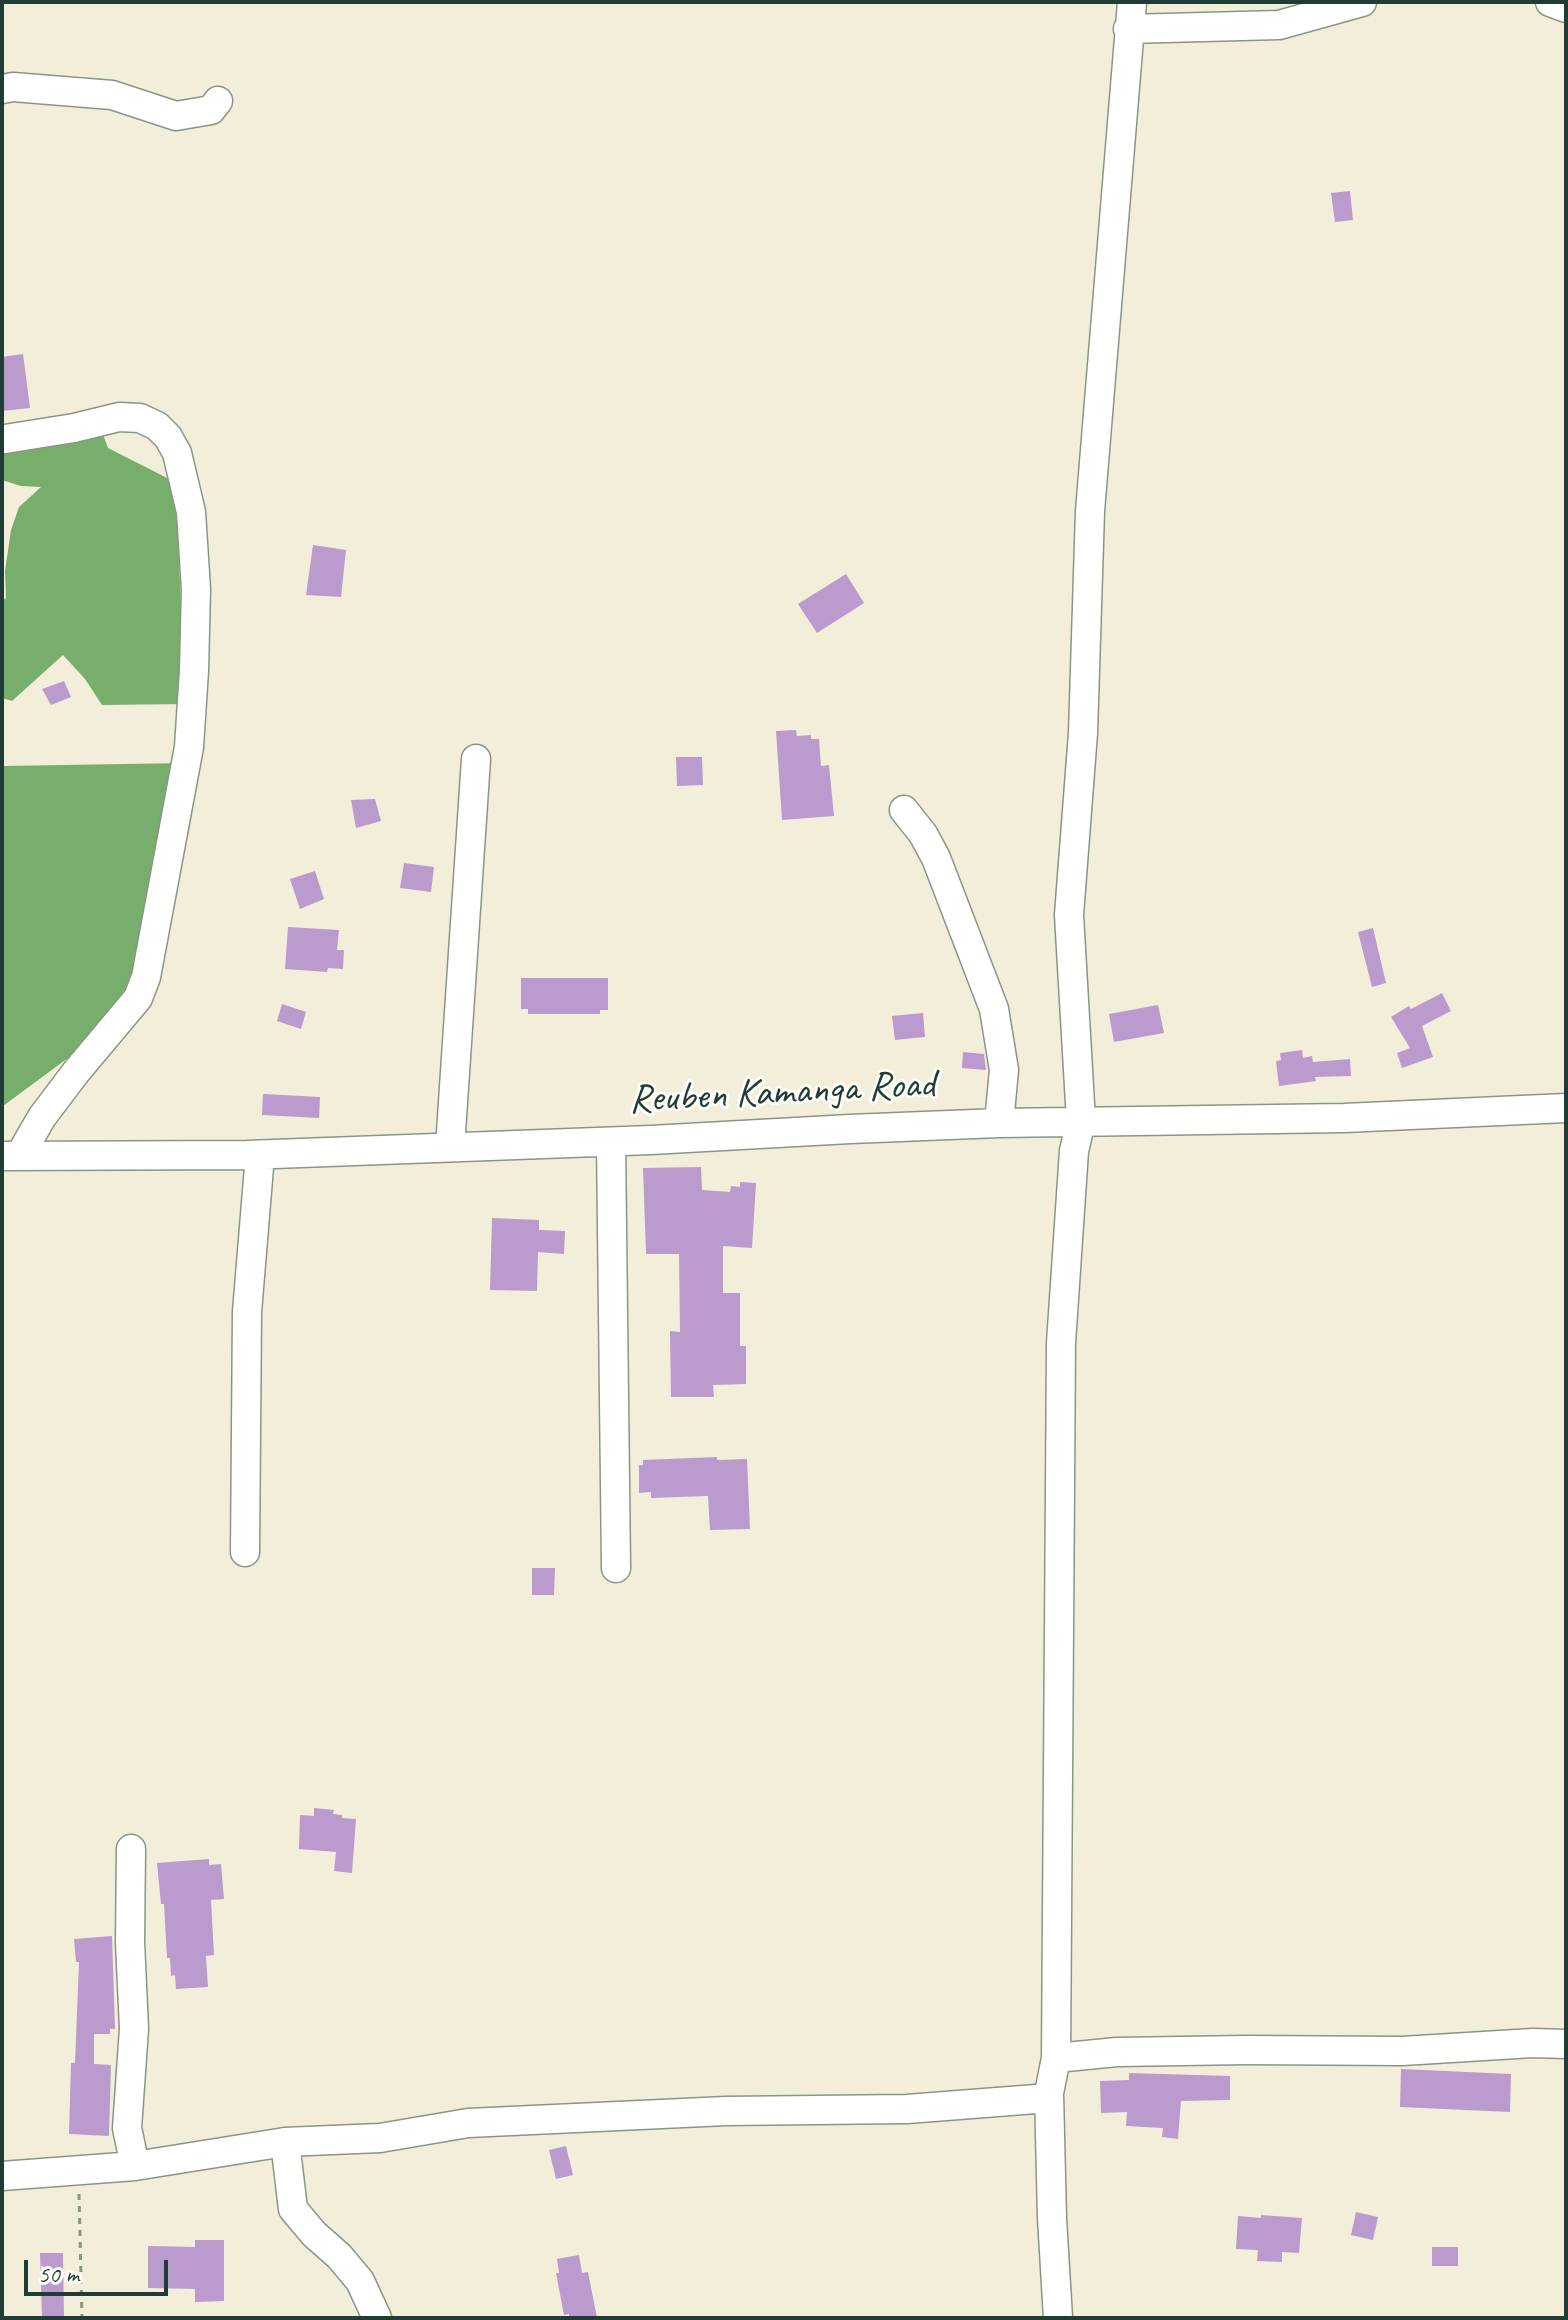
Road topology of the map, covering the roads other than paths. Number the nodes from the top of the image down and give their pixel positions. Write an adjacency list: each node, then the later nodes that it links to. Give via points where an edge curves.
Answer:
1 (1362, 2): 4 (street, via 1279,25)
2 (1550, 2): 3 (street)
3 (1566, 8)
4 (1130, 15): 11 (street, via 1090,511 1083,733 1069,915)
5 (2, 89): 6 (street, via 112,95 176,116 211,110)
6 (218, 101)
7 (5, 439): 16 (street, via 119,417 157,426 177,453 191,512 196,589 189,747 146,977 138,998)
8 (476, 759): 14 (street)
9 (904, 810): 12 (street, via 936,858 994,1009 1004,1070)
10 (1566, 1108): 11 (street, Reuben Kamanga Road, via 1344,1118)
11 (1081, 1121): 12 (street, Reuben Kamanga Road); 21 (street, via 1074,1151 1061,1343)
12 (999, 1123): 13 (street, Reuben Kamanga Road)
13 (611, 1142): 14 (street, Reuben Kamanga Road); 18 (street)
14 (450, 1147): 15 (street, Reuben Kamanga Road)
15 (260, 1155): 16 (street, Reuben Kamanga Road); 17 (street, via 247,1312)
16 (11, 1156)
17 (245, 1552)
18 (616, 1568)
19 (131, 1849): 24 (street, via 134,2029 127,2128)
20 (1566, 2044): 21 (street, via 1402,2051 1117,2052)
21 (1056, 2058): 22 (street)
22 (1049, 2098): 23 (street, via 907,2109 468,2123 380,2138); 27 (street)
23 (285, 2142): 24 (street); 26 (street, via 293,2209 360,2281)
24 (135, 2166): 25 (street)
25 (2, 2176)
26 (377, 2318)
27 (1058, 2318)

